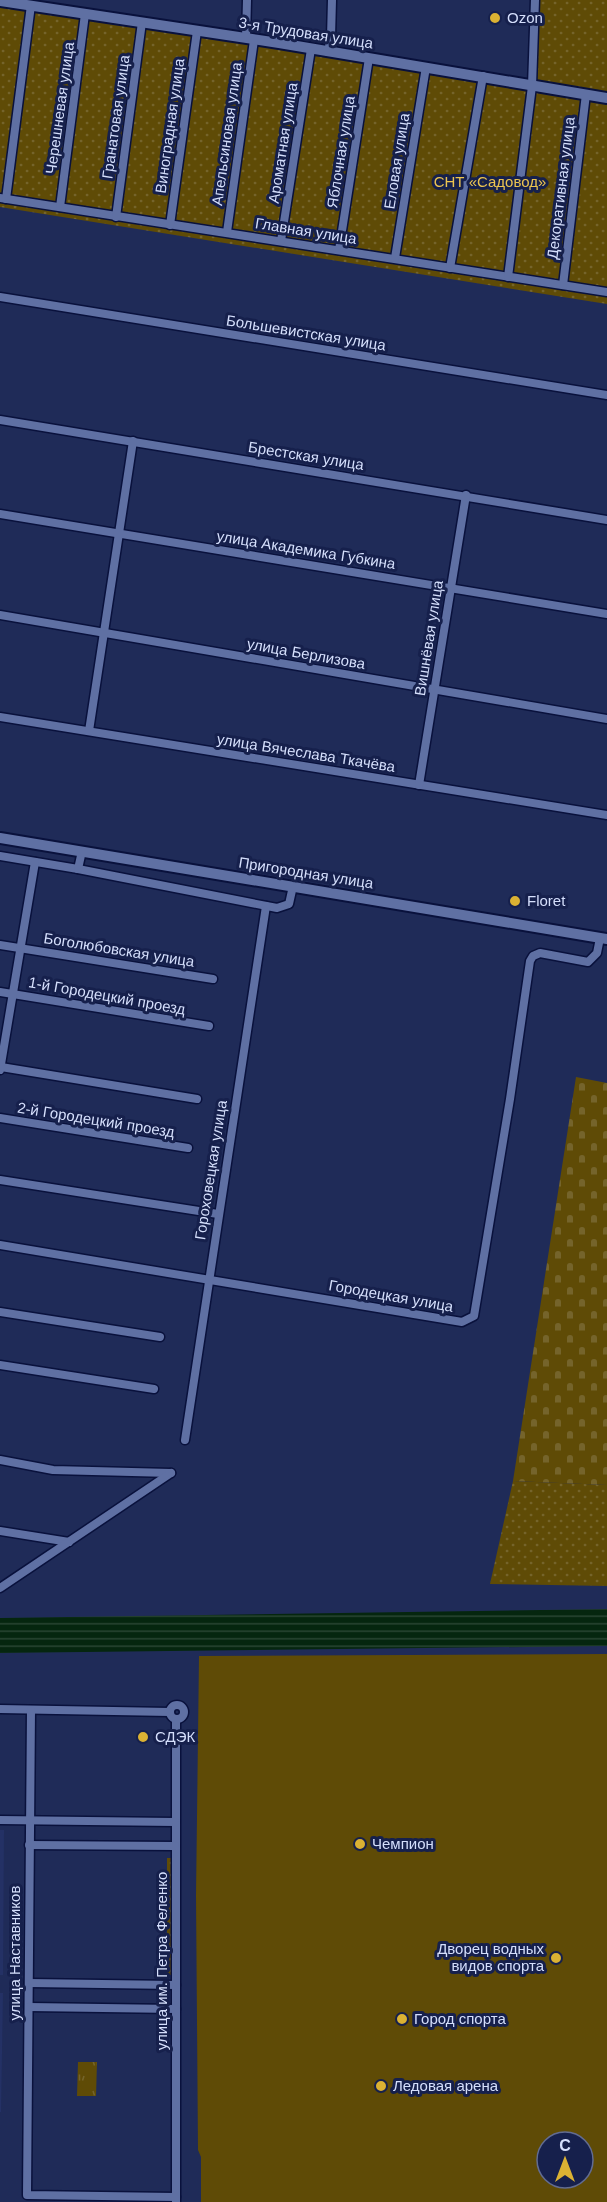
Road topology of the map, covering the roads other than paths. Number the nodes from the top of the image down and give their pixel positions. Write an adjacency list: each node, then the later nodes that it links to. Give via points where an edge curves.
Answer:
1 (247, 0): 9 (street, Апельсиновая улица)
2 (332, 0): 11 (street)
3 (535, 0): 15 (street)
4 (0, 1): 5 (street, 3-я Трудовая улица)
5 (36, 4): 6 (street, 3-я Трудовая улица); 18 (street)
6 (86, 14): 7 (street, 3-я Трудовая улица); 19 (street, Черешневая улица)
7 (142, 22): 8 (street, 3-я Трудовая улица); 20 (street, Гранатовая улица)
8 (197, 31): 9 (street, 3-я Трудовая улица); 21 (street, Виноградная улица)
9 (250, 39): 10 (street, 3-я Трудовая улица); 22 (street, Апельсиновая улица)
10 (311, 49): 11 (street, 3-я Трудовая улица); 23 (street, Ароматная улица)
11 (328, 52): 12 (street, 3-я Трудовая улица)
12 (369, 58): 13 (street, 3-я Трудовая улица); 24 (street, Яблочная улица)
13 (426, 67): 14 (street, 3-я Трудовая улица); 25 (street, Еловая улица)
14 (483, 76): 15 (street, 3-я Трудовая улица); 26 (street)
15 (532, 86): 16 (street, 3-я Трудовая улица); 27 (street)
16 (586, 94): 17 (street, 3-я Трудовая улица); 28 (street, Декоративная улица)
17 (607, 98)
18 (3, 198): 19 (street, Главная улица)
19 (60, 207): 20 (street, Главная улица)
20 (116, 217): 21 (street, Главная улица)
21 (170, 225): 22 (street, Главная улица)
22 (226, 232): 23 (street, Главная улица)
23 (281, 241): 24 (street, Главная улица)
24 (339, 249): 25 (street, Главная улица)
25 (395, 258): 26 (street, Главная улица)
26 (450, 268): 27 (street, Главная улица)
27 (508, 277): 28 (street, Главная улица)
28 (563, 285): 29 (street, Главная улица)
29 (607, 292)
30 (0, 297): 31 (street, Большевистская улица)
31 (607, 395)
32 (0, 420): 33 (street, Брестская улица)
33 (133, 441): 34 (street, Брестская улица); 37 (street)
34 (466, 495): 36 (street, Брестская улица); 38 (street, Вишнёвая улица)
35 (0, 514): 37 (street, улица Академика Губкина)
36 (607, 520)
37 (119, 534): 38 (street, улица Академика Губкина); 41 (street)
38 (450, 587): 39 (street, улица Академика Губкина); 42 (street, Вишнёвая улица)
39 (607, 614)
40 (0, 615): 41 (street, улица Берлизова)
41 (104, 632): 42 (street, улица Берлизова); 45 (street)
42 (435, 691): 44 (street, улица Берлизова); 46 (street, Вишнёвая улица)
43 (0, 717): 45 (street, улица Вячеслава Ткачёва)
44 (607, 719)
45 (89, 731): 46 (street, улица Вячеслава Ткачёва)
46 (419, 784): 47 (street, улица Вячеслава Ткачёва)
47 (607, 815)
48 (0, 838): 49 (street, Пригородная улица)
49 (81, 851): 52 (street); 53 (street, Пригородная улица)
50 (0, 856): 51 (street)
51 (35, 862): 52 (street); 57 (street, Боголюбовская улица)
52 (78, 869): 54 (street)
53 (293, 886): 54 (street, via 289,904); 55 (street, Пригородная улица)
54 (266, 906): 68 (street, Гороховецкая улица)
55 (604, 938): 70 (street, Городецкая улица, via 588,962 540,953 530,961 474,1316 462,1322)
56 (0, 945): 57 (street, Боголюбовская улица)
57 (20, 949): 58 (street, Боголюбовская улица); 60 (street, Боголюбовская улица)
58 (213, 979)
59 (0, 992): 60 (street, 1-й Городецкий проезд)
60 (13, 994): 61 (street, 1-й Городецкий проезд); 62 (street, Боголюбовская улица)
61 (209, 1026)
62 (2, 1043): 63 (street, Боголюбовская улица)
63 (0, 1068): 64 (street)
64 (197, 1099)
65 (0, 1118): 66 (street, 2-й Городецкий проезд)
66 (188, 1148)
67 (0, 1179): 68 (street)
68 (218, 1214): 70 (street, Гороховецкая улица)
69 (0, 1245): 70 (street, Городецкая улица)
70 (208, 1279): 75 (street, Гороховецкая улица)
71 (0, 1312): 72 (street)
72 (159, 1337)
73 (0, 1365): 74 (street)
74 (154, 1389)
75 (185, 1440)
76 (0, 1460): 78 (street, via 53,1470 171,1473)
77 (0, 1531): 78 (street)
78 (69, 1542): 79 (street)
79 (0, 1588)
80 (0, 1709): 81 (street)
81 (31, 1710): 83 (street, улица Наставников); 84 (street, улица им. Петра Феленко, via 173,1716)
82 (0, 1820): 83 (street)
83 (29, 1821): 84 (street); 85 (street, улица Наставников)
84 (175, 1822): 86 (street, улица им. Петра Феленко)
85 (29, 1845): 86 (street); 87 (street, улица Наставников)
86 (175, 1846): 88 (street, улица им. Петра Феленко)
87 (29, 1983): 88 (street); 89 (street, улица Наставников)
88 (176, 1985): 90 (street, улица им. Петра Феленко)
89 (29, 2007): 90 (street); 91 (street, улица Наставников, via 27,2195)
90 (176, 2009): 91 (street, улица им. Петра Феленко)
91 (176, 2200)

